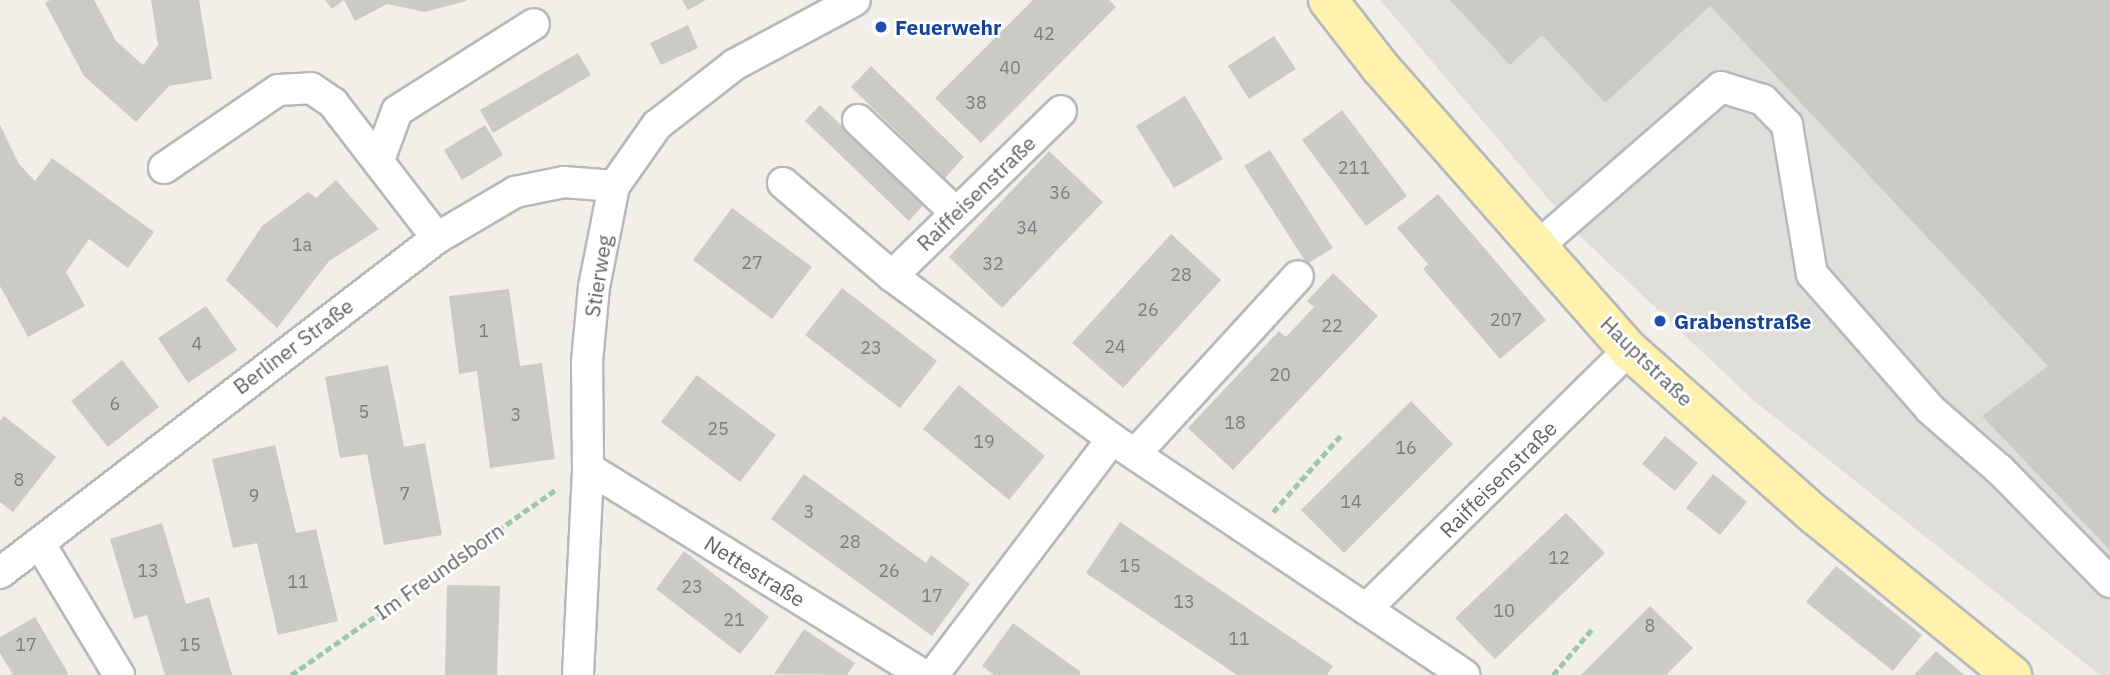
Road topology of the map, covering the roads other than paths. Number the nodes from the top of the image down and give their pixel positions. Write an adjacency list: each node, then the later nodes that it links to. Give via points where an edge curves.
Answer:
1 (855, 0): 9 (street, Stierweg, via 734,65 657,125)
2 (1328, 0): 12 (main road, Hauptstraße, via 1380,67)
3 (534, 24): 6 (street, via 397,111)
4 (1061, 111): 10 (street, Raiffeisenstraße)
5 (858, 120): 10 (street)
6 (379, 160): 7 (street, via 333,103 312,88 278,90); 11 (street)
7 (164, 168)
8 (783, 183): 13 (street)
9 (614, 186): 11 (street, Berliner Straße, via 564,182 514,192); 17 (street, Stierweg, via 594,287 587,362)
10 (956, 212): 13 (street, Raiffeisenstraße)
11 (437, 238): 18 (street, Berliner Straße, via 127,472)
12 (1538, 246): 15 (main road, Hauptstraße); 20 (street, via 1721,87 1763,100 1787,125 1812,274 1930,409 2000,470)
13 (892, 276): 16 (street)
14 (1298, 276): 16 (street)
15 (1629, 350): 21 (street, Raiffeisenstraße); 27 (main road, Hauptstraße, via 1815,515)
16 (1123, 446): 21 (street); 25 (street)
17 (588, 468): 23 (street, Stierweg); 24 (street, Nettestraße)
18 (40, 544): 19 (street, Berliner Straße); 22 (street)
19 (0, 573)
20 (2110, 582)
21 (1366, 609): 26 (street)
22 (119, 675)
23 (578, 675)
24 (923, 675)
25 (933, 675)
26 (1464, 675)
27 (2012, 675)

